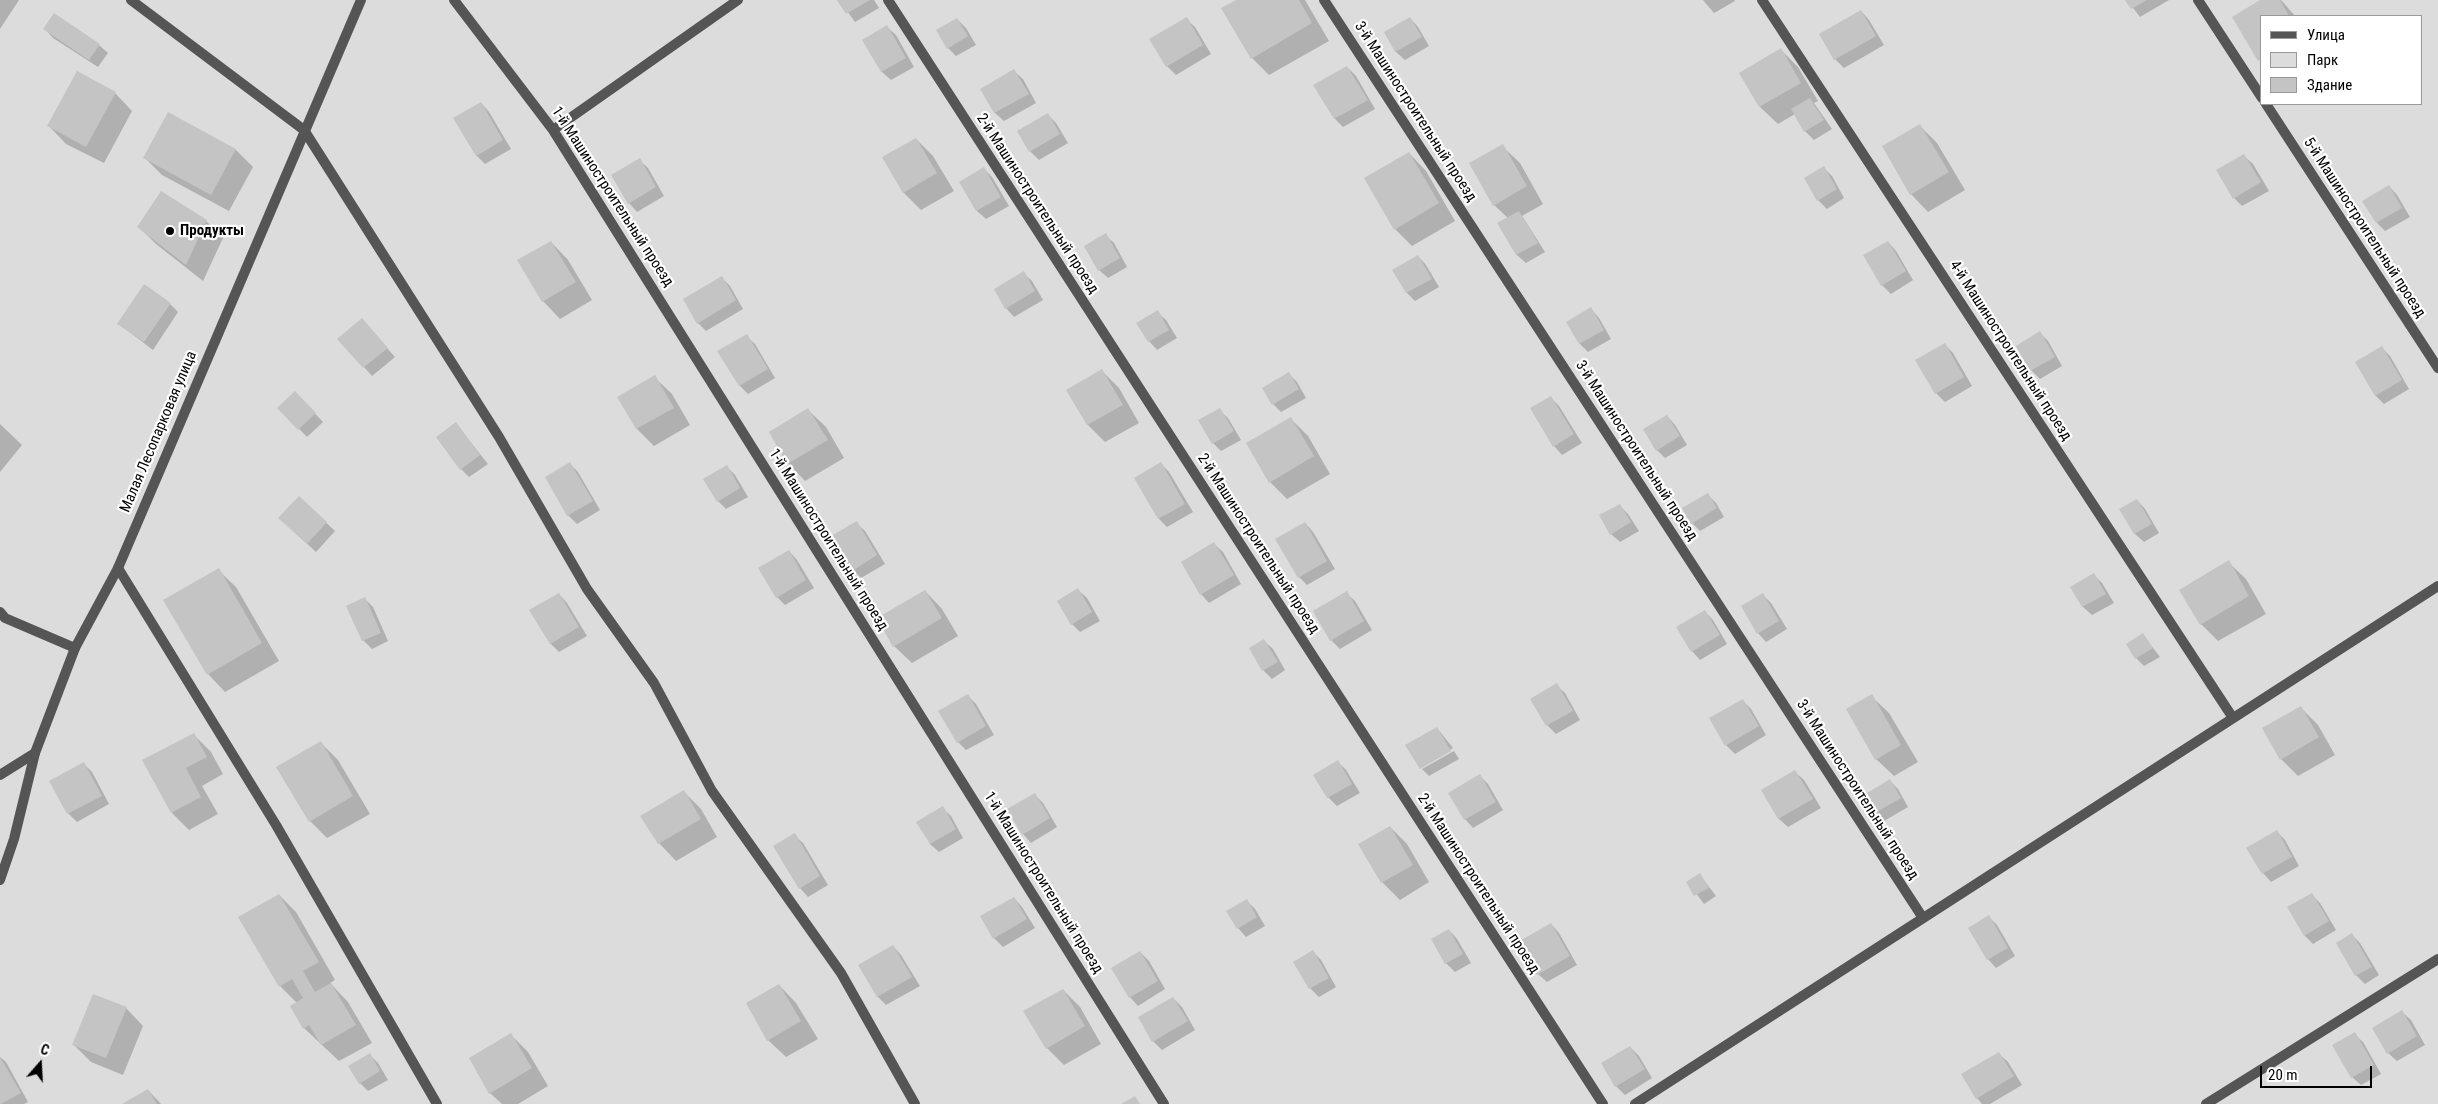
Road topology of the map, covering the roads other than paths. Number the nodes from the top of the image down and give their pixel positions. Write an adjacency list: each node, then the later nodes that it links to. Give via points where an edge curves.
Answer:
1 (132, 0): 11 (street)
2 (361, 0): 11 (street, Малая Лесопарковая улица)
3 (454, 0): 12 (street, 1-й Машиностроительный проезд)
4 (738, 0): 12 (street)
5 (888, 0): 27 (street, 2-й Машиностроительный проезд)
6 (1324, 0): 22 (street, 3-й Машиностроительный проезд)
7 (1762, 0): 18 (street, 4-й Машиностроительный проезд)
8 (2198, 0): 9 (street)
9 (2260, 95)
10 (2267, 105): 13 (street, 5-й Машиностроительный проезд)
11 (304, 130): 14 (street, Малая Лесопарковая улица); 25 (street, via 499,437 586,589 654,683 712,791 840,973)
12 (553, 130): 26 (street, 1-й Машиностроительный проезд)
13 (2438, 368)
14 (118, 568): 17 (street, Малая Лесопарковая улица); 24 (street, via 276,825)
15 (2438, 586): 18 (street)
16 (0, 612): 17 (street, via 5,618)
17 (75, 648): 19 (street, Малая Лесопарковая улица)
18 (2233, 718): 22 (street)
19 (35, 753): 20 (street); 21 (street, Малая Лесопарковая улица, via 14,839)
20 (0, 775)
21 (0, 880)
22 (1923, 918): 28 (street)
23 (2438, 959): 29 (street)
24 (437, 1104)
25 (915, 1104)
26 (1164, 1104)
27 (1603, 1104)
28 (1634, 1104)
29 (2206, 1104)

